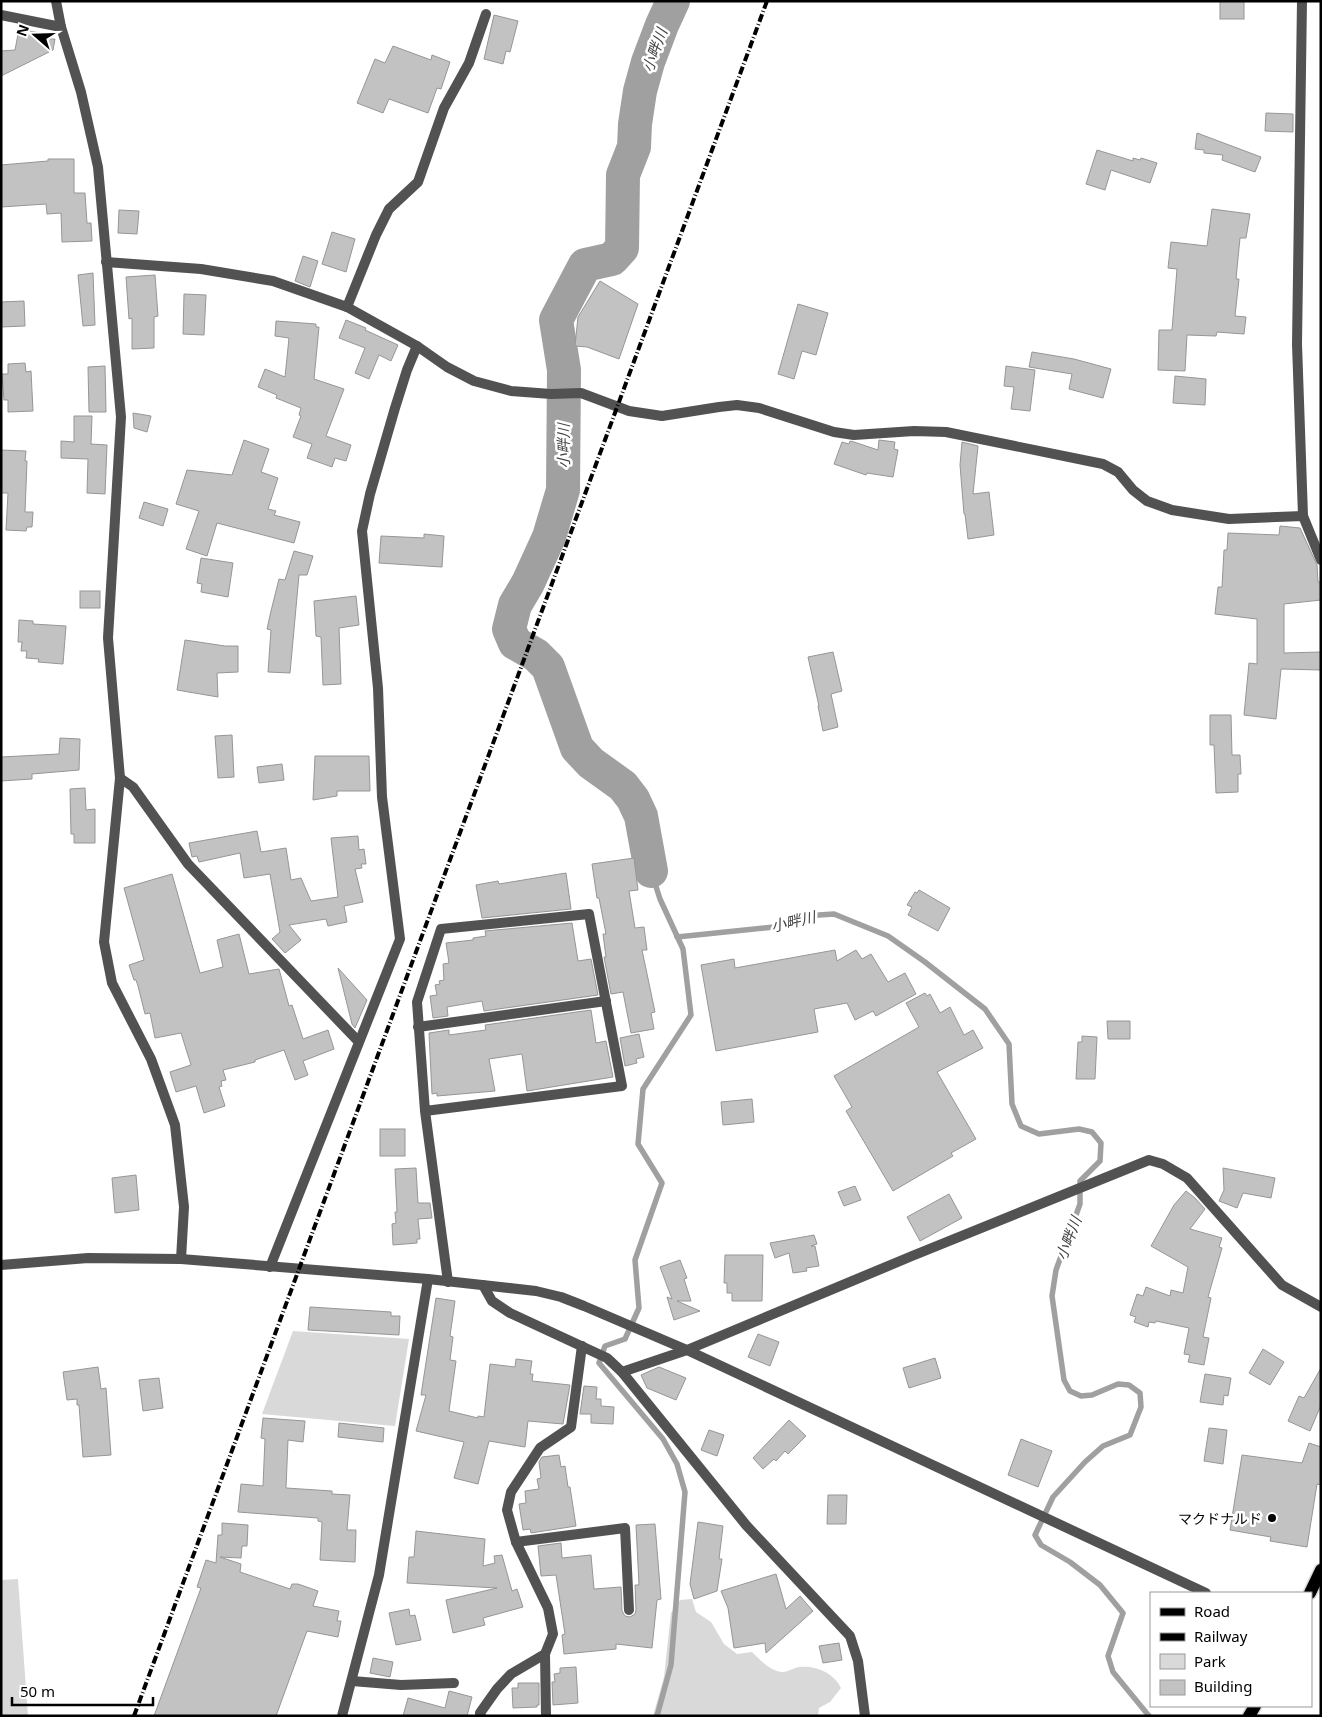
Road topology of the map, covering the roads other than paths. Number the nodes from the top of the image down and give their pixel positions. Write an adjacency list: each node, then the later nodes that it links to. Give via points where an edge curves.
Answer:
1 (56, 1): 5 (street)
2 (1302, 1): 9 (street, via 1297,344)
3 (486, 14): 7 (street, via 469,63 444,108 418,182 390,209)
4 (1, 15): 5 (street)
5 (61, 27): 6 (street, via 81,92 98,166)
6 (106, 262): 7 (street, via 201,269 273,281); 11 (street, via 121,417 108,638)
7 (347, 307): 8 (street)
8 (417, 346): 9 (street, via 474,381 511,391 581,393 629,411 662,416 737,405 759,408 834,432 854,435 946,432 1103,464 1118,472 1147,501 1172,510 1229,519); 14 (street, via 392,418 362,531 378,688 382,798 400,939)
9 (1303, 516): 10 (street)
10 (1321, 560)
11 (120, 778): 14 (street, via 133,787 188,864); 16 (street, via 104,942 112,983 151,1059 175,1125 184,1207)
12 (606, 1001): 13 (street); 13 (street, via 589,914 441,929 417,1002); 15 (street, via 622,1086)
13 (418, 1027): 15 (street)
14 (358, 1041): 18 (street)
15 (425, 1111): 20 (street)
16 (181, 1259): 17 (street, via 88,1258); 18 (street)
17 (1, 1265)
18 (270, 1267): 19 (street)
19 (428, 1279): 20 (street); 32 (street, via 379,1575)
20 (448, 1282): 21 (street)
21 (484, 1285): 23 (street, via 492,1301 510,1313); 24 (street, via 561,1297)
22 (1321, 1307): 24 (street, via 1282,1284 1187,1178 1150,1160)
23 (582, 1346): 25 (street, via 607,1358); 26 (street, via 571,1427 540,1448 511,1492 507,1510)
24 (687, 1350): 25 (street); 28 (street)
25 (622, 1372): 37 (street, via 746,1526 850,1636 858,1660)
26 (516, 1542): 30 (street, via 625,1528); 31 (street, via 548,1608 553,1634)
27 (1321, 1570): 29 (main road)
28 (1204, 1592)
29 (1310, 1592)
30 (629, 1610)
31 (545, 1654): 35 (street, via 511,1674 496,1689); 36 (street)
32 (352, 1681): 33 (street, via 401,1685); 34 (street)
33 (454, 1683)
34 (342, 1716)
35 (481, 1716)
36 (546, 1716)
37 (865, 1716)

